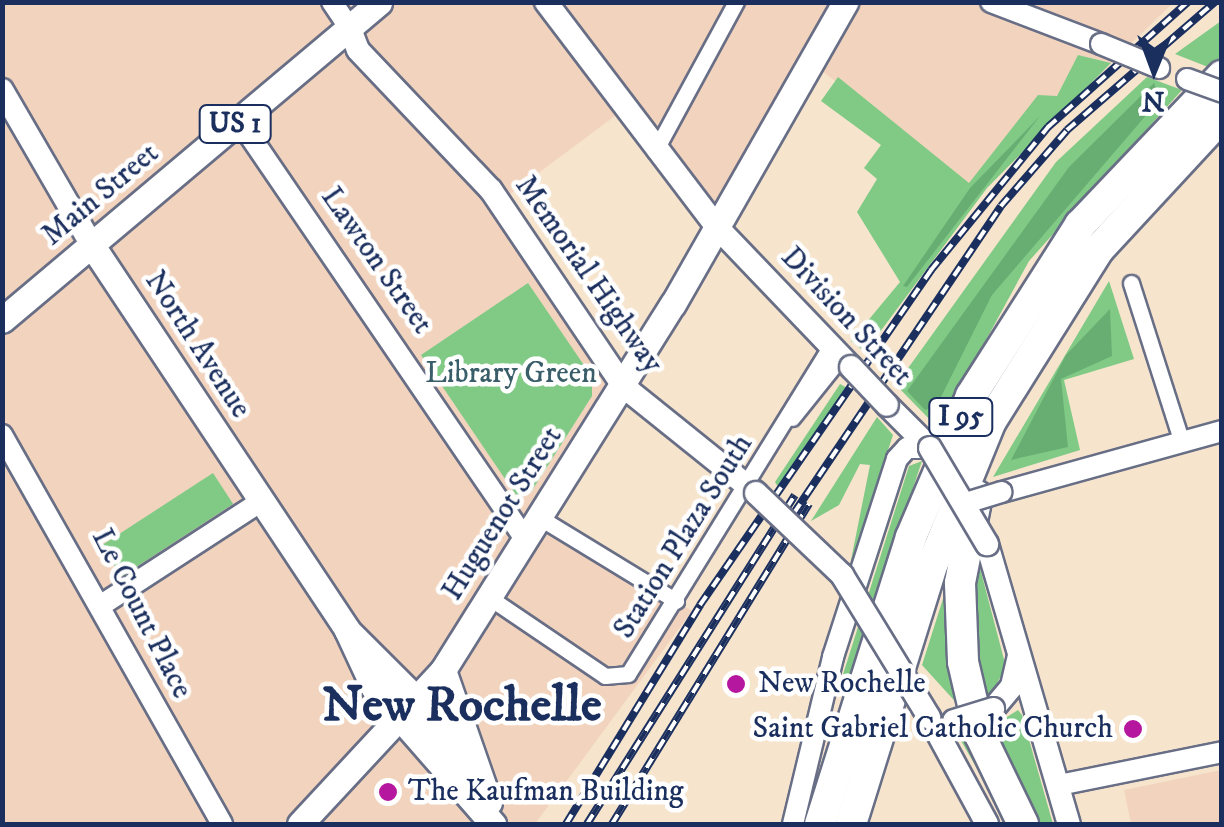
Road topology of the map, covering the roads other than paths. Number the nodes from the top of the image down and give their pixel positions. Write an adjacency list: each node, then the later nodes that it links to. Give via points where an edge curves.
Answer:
1 (332, 2): 8 (street)
2 (379, 2): 8 (main road, Main Street / US 1)
3 (546, 2): 14 (main road, Division Street)
4 (736, 2): 14 (street)
5 (845, 2): 15 (main road, Huguenot Street)
6 (991, 2): 7 (street)
7 (1016, 7): 11 (street, bridge)
8 (350, 29): 13 (main road, Main Street / US 1); 21 (main road, Memorial Highway, via 358,50 491,190)
9 (1222, 76): 44 (highway, I 95, via 1080,224 971,396 911,536)
10 (2, 90): 16 (main road, North Avenue)
11 (1222, 92)
12 (1222, 116): 19 (highway, I 95, via 1131,209)
13 (239, 120): 16 (main road, Main Street / US 1); 30 (street, Lawton Street)
14 (655, 151): 15 (main road, Division Street)
15 (716, 226): 20 (main road, Division Street); 21 (main road, Huguenot Street)
16 (93, 247): 18 (main road, Main Street / US 1); 27 (main road, North Avenue)
17 (1130, 284): 24 (street)
18 (2, 320)
19 (1041, 332): 45 (highway, I 95, via 950,515); 47 (highway, via 974,506 959,596 974,716)
20 (840, 357): 25 (main road, Division Street, bridge); 26 (street, Station Plaza South, via 789,420)
21 (623, 386): 26 (main road, Memorial Highway); 29 (main road, Huguenot Street)
22 (1222, 431): 24 (street)
23 (2, 435): 33 (street, Le Count Place)
24 (1182, 440): 28 (street, bridge)
25 (930, 448): 28 (main road, Division Street, bridge); 43 (street, via 907,448 897,459 833,657)
26 (752, 490): 32 (street, Station Plaza South); 37 (main road, Memorial Highway, bridge, via 842,575)
27 (260, 502): 33 (street); 36 (main road, North Avenue)
28 (969, 502): 34 (main road, Division Street, bridge)
29 (537, 516): 30 (main road, Huguenot Street); 32 (street)
30 (524, 540): 31 (main road, Huguenot Street)
31 (490, 598): 32 (street, Station Plaza South, via 604,676 621,677); 35 (main road, Huguenot Street)
32 (676, 600)
33 (104, 604): 41 (street, Le Count Place)
34 (1019, 656): 37 (main road, bridge, via 1012,686 993,709); 39 (main road, Division Street)
35 (443, 670): 36 (main road, Huguenot Street); 40 (main road)
36 (410, 711): 40 (main road, North Avenue, via 454,751 460,778); 42 (main road, Huguenot Street)
37 (938, 720): 46 (main road, Memorial Highway)
38 (1222, 752): 39 (street)
39 (1059, 785): 48 (main road, Division Street)
40 (492, 823)
41 (222, 824)
42 (300, 824)
43 (793, 824)
44 (820, 824)
45 (851, 824)
46 (987, 824)
47 (1023, 824)
48 (1068, 824)

